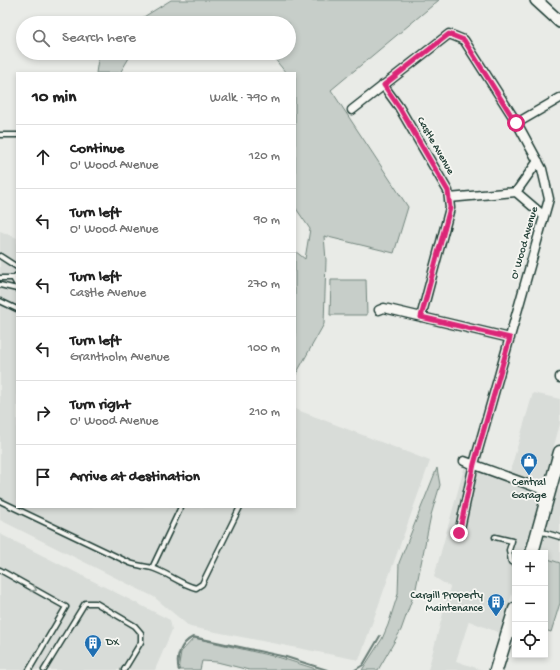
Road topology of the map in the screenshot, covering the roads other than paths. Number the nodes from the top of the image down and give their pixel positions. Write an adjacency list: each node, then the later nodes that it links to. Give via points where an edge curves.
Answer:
1 (536, 0): 2 (main road)
2 (560, 22)
3 (384, 85): 5 (street, O' Wood Avenue); 6 (street, O' Wood Avenue, via 449,34 464,40); 11 (street, Castle Avenue, via 448,191)
4 (560, 98): 6 (street)
5 (352, 110)
6 (516, 123): 9 (street, O' Wood Avenue)
7 (0, 135): 8 (lane)
8 (16, 136)
9 (538, 161): 10 (street); 12 (street, O' Wood Avenue, via 549,199)
10 (516, 192): 11 (street); 12 (street)
11 (449, 198): 24 (street, Castle Avenue, via 450,208)
12 (544, 216): 25 (street, O' Wood Avenue)
13 (0, 256): 14 (lane)
14 (16, 266)
15 (16, 276): 17 (lane)
16 (0, 278): 17 (lane)
17 (12, 278): 18 (lane)
18 (16, 284)
19 (0, 285): 20 (lane)
20 (16, 289)
21 (0, 301): 22 (lane)
22 (16, 309)
23 (380, 310): 24 (street, via 384,308)
24 (421, 317): 25 (street)
25 (510, 338): 28 (street, O' Wood Avenue)
26 (560, 452): 29 (main road)
27 (464, 460): 28 (street)
28 (474, 464): 30 (street); 35 (street, O' Wood Avenue)
29 (558, 465): 30 (main road)
30 (549, 492): 34 (main road)
31 (0, 501): 40 (lane, via 124,560 144,568)
32 (181, 508): 40 (lane)
33 (240, 508): 40 (lane, via 202,584 196,588 185,586)
34 (539, 531): 37 (lane); 38 (main road)
35 (459, 533)
36 (495, 537): 39 (lane, via 512,541)
37 (560, 537)
38 (533, 550)
39 (512, 562)
40 (152, 568)
41 (0, 570): 43 (lane, one-way to 43, via 66,607)
42 (512, 619): 46 (main road)
43 (29, 670)
44 (44, 670): 45 (lane, via 84,603 96,604 136,626 141,633 141,642)
45 (124, 670)
46 (496, 670)

